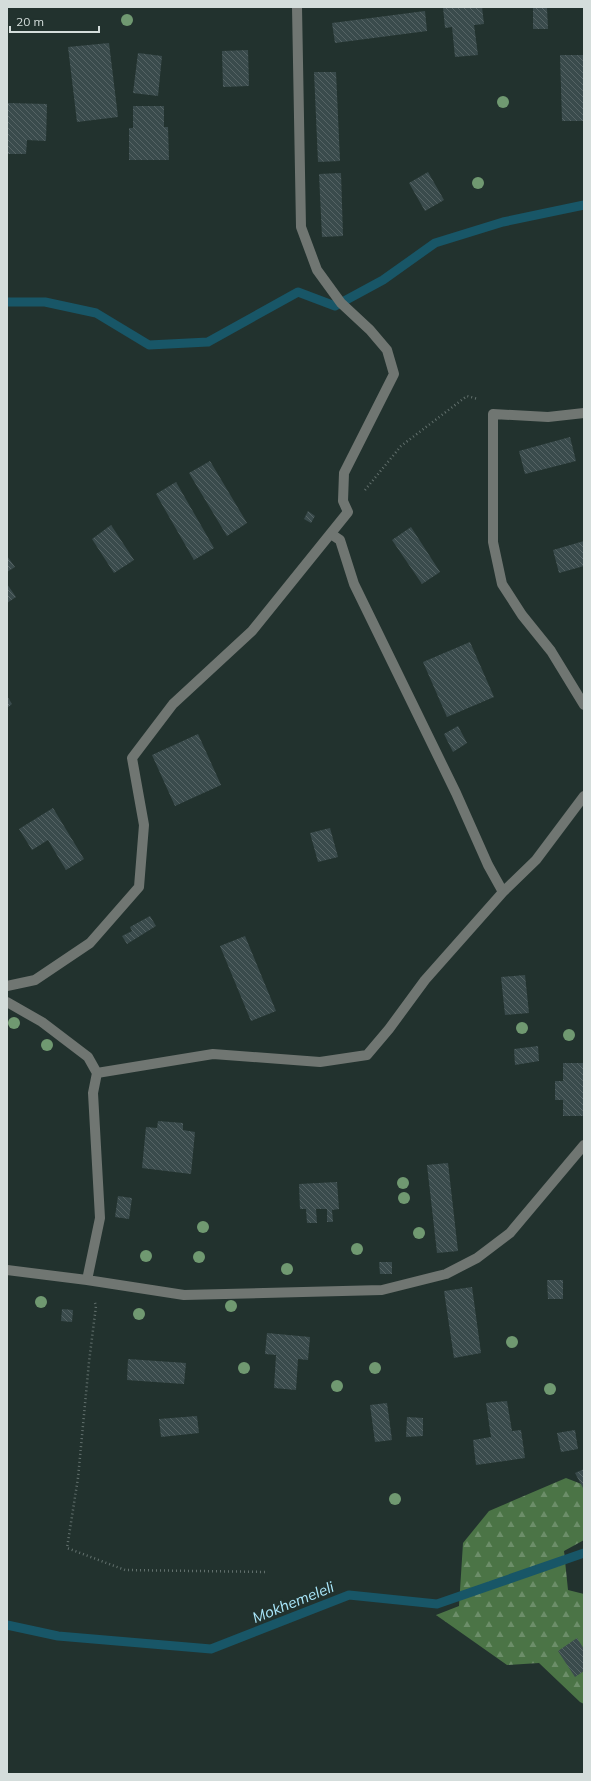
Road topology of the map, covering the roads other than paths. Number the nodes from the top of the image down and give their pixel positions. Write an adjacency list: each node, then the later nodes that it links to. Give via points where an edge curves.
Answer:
1 (297, 7): 3 (street, via 301,227 317,270 341,303 387,350 394,374 344,473 343,501 348,512)
2 (584, 413): 4 (street, via 548,417 493,414 494,542 502,584 522,615 551,651)
3 (331, 534): 6 (street, via 340,540 354,584); 7 (street, via 252,631 173,704 132,758 144,825 139,887 90,943 35,980)
4 (584, 705)
5 (584, 796): 6 (street, via 536,860)
6 (503, 892): 9 (street, via 425,980 367,1055 320,1062 212,1054)
7 (7, 986)
8 (7, 1002): 9 (street, via 42,1022 88,1057)
9 (97, 1072): 12 (street, via 92,1094 100,1218)
10 (584, 1145): 12 (street, via 510,1233 477,1258 446,1274 382,1290 184,1295)
11 (7, 1270): 12 (street)
12 (87, 1280)

